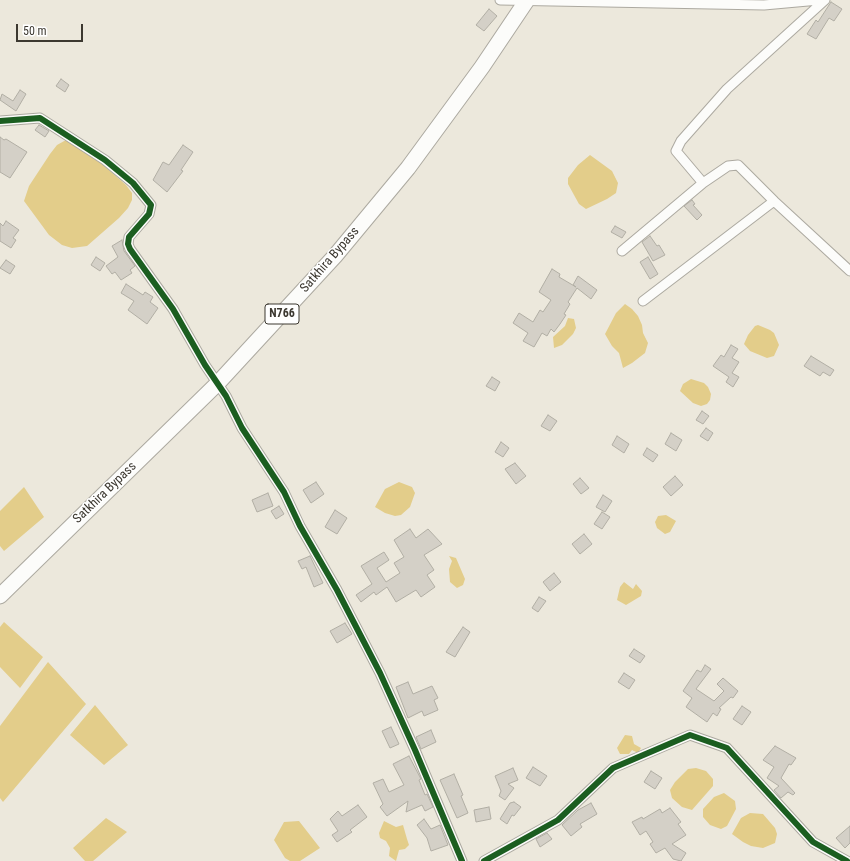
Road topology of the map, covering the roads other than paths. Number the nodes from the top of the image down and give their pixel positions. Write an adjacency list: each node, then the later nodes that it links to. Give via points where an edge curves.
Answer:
1 (500, 0): 4 (street)
2 (819, 0): 4 (street, via 764,5)
3 (825, 0): 6 (street, via 727,89 681,141 676,151)
4 (526, 1): 11 (highway, Satkhira Bypass / N766, via 482,67 408,168 335,256)
5 (0, 121): 11 (street, via 40,118 105,160 143,193 151,209 132,232 128,244 173,309)
6 (703, 183): 7 (street, via 728,166 738,165); 8 (street)
7 (774, 201): 9 (street); 10 (street)
8 (622, 251)
9 (850, 271)
10 (643, 301)
11 (217, 384): 12 (highway, Satkhira Bypass / N766); 13 (street, via 284,492 380,673)
12 (0, 596)
13 (462, 861)
14 (484, 861): 15 (street, via 558,820 613,768 690,735 727,748 813,842)
15 (847, 861)

